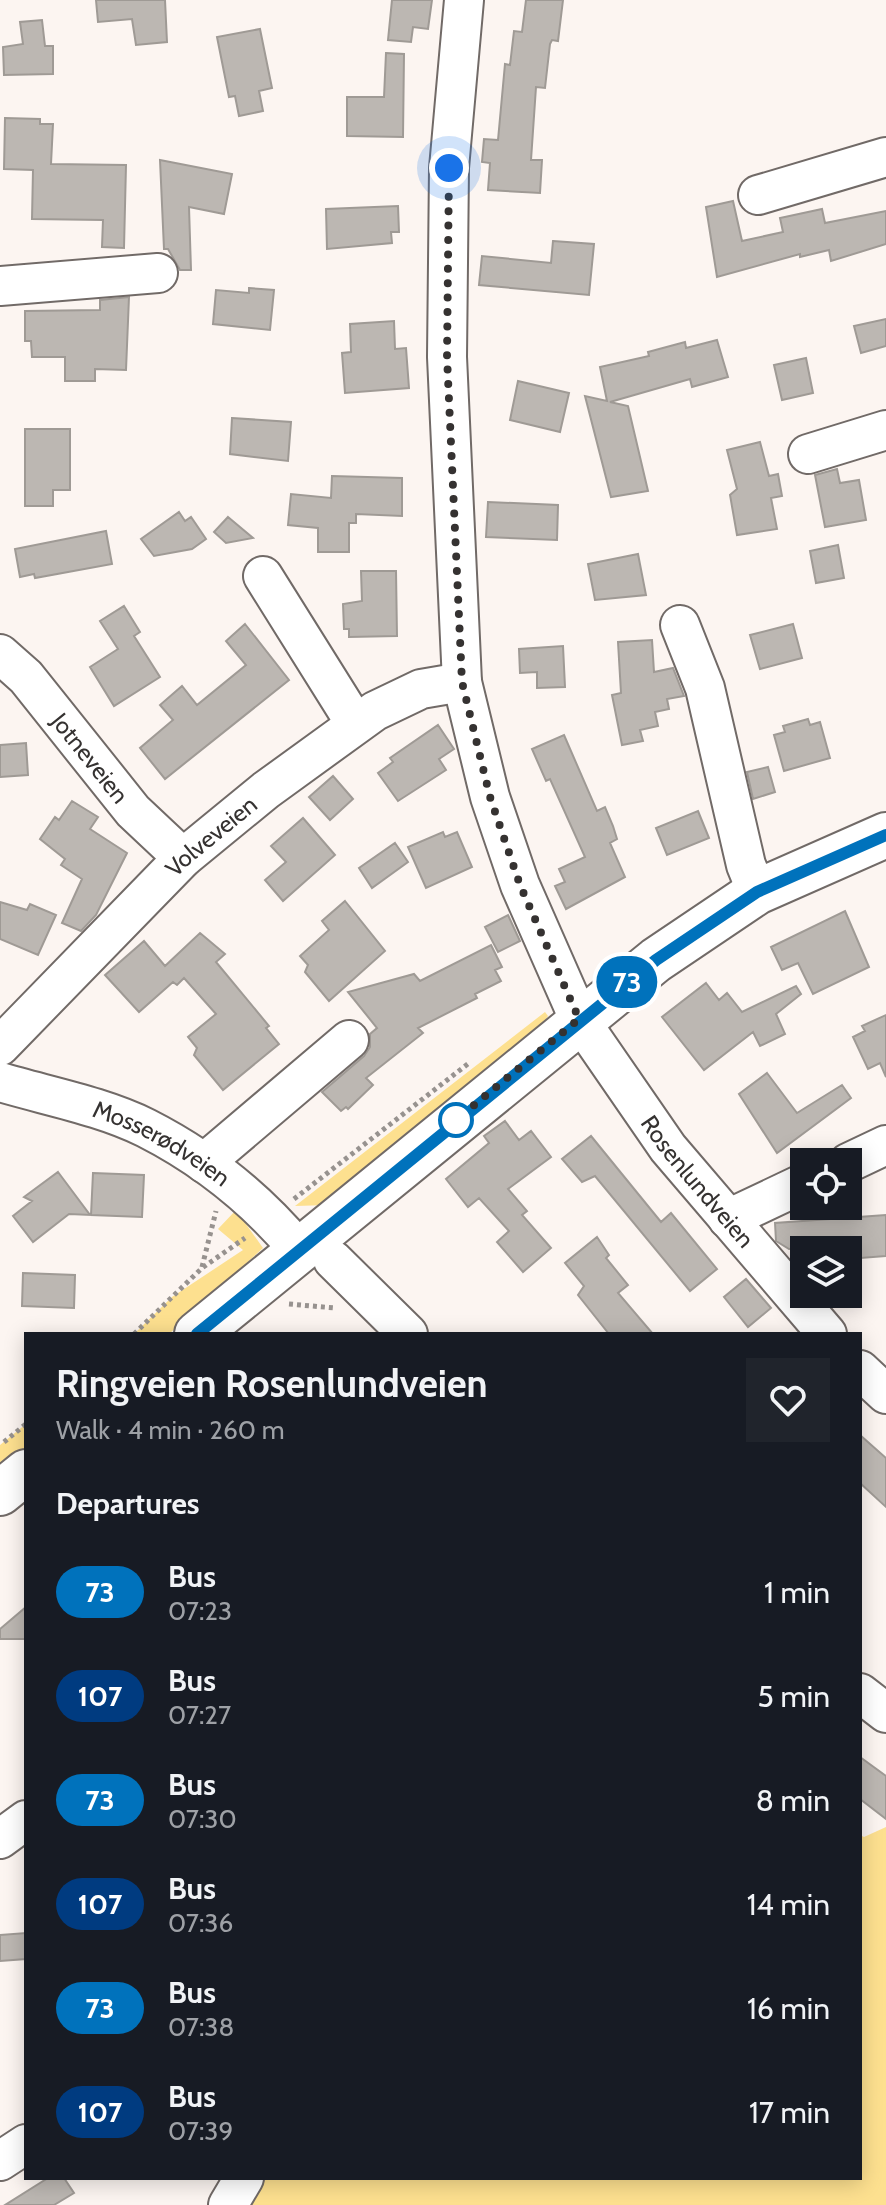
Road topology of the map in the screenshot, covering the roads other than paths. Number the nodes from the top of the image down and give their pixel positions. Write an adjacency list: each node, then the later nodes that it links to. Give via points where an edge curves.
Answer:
1 (464, 0): 11 (street, Rosenlundveien, via 449,168 447,357)
2 (886, 157): 3 (street)
3 (758, 195)
4 (158, 273): 5 (street)
5 (0, 286)
6 (886, 430): 7 (street)
7 (808, 454)
8 (263, 576): 12 (street)
9 (680, 625): 15 (street, via 705,688)
10 (0, 654): 14 (street, Jotneveien, via 26,677 133,811)
11 (462, 682): 12 (street, Volveveien, via 421,689); 16 (street, Rosenlundveien, via 490,797 520,885)
12 (355, 723): 14 (street, Volveveien)
13 (886, 835): 15 (main road)
14 (183, 858): 18 (street, Volveveien)
15 (757, 892): 16 (main road)
16 (579, 1019): 24 (street, Rosenlundveien, via 668,1148); 25 (main road)
17 (349, 1040): 22 (street)
18 (0, 1046)
19 (0, 1082): 22 (street, Mosserødveien, via 144,1127)
20 (886, 1145): 21 (street)
21 (862, 1156)
22 (216, 1171): 25 (street, Mosserødveien)
23 (790, 1190): 24 (street)
24 (728, 1219): 28 (street, Rosenlundveien)
25 (316, 1255): 26 (main road); 27 (street, Mosserødveien)
26 (200, 1332)
27 (406, 1332)
28 (825, 1332)
29 (862, 1372): 30 (street)
30 (886, 1394)
31 (24, 1474): 32 (main road)
32 (0, 1493)
33 (862, 1695): 34 (street)
34 (886, 1713)
35 (24, 1821): 36 (street)
36 (0, 1839)
37 (24, 2145): 38 (street)
38 (0, 2161)
39 (243, 2180): 40 (street)
40 (228, 2205)

